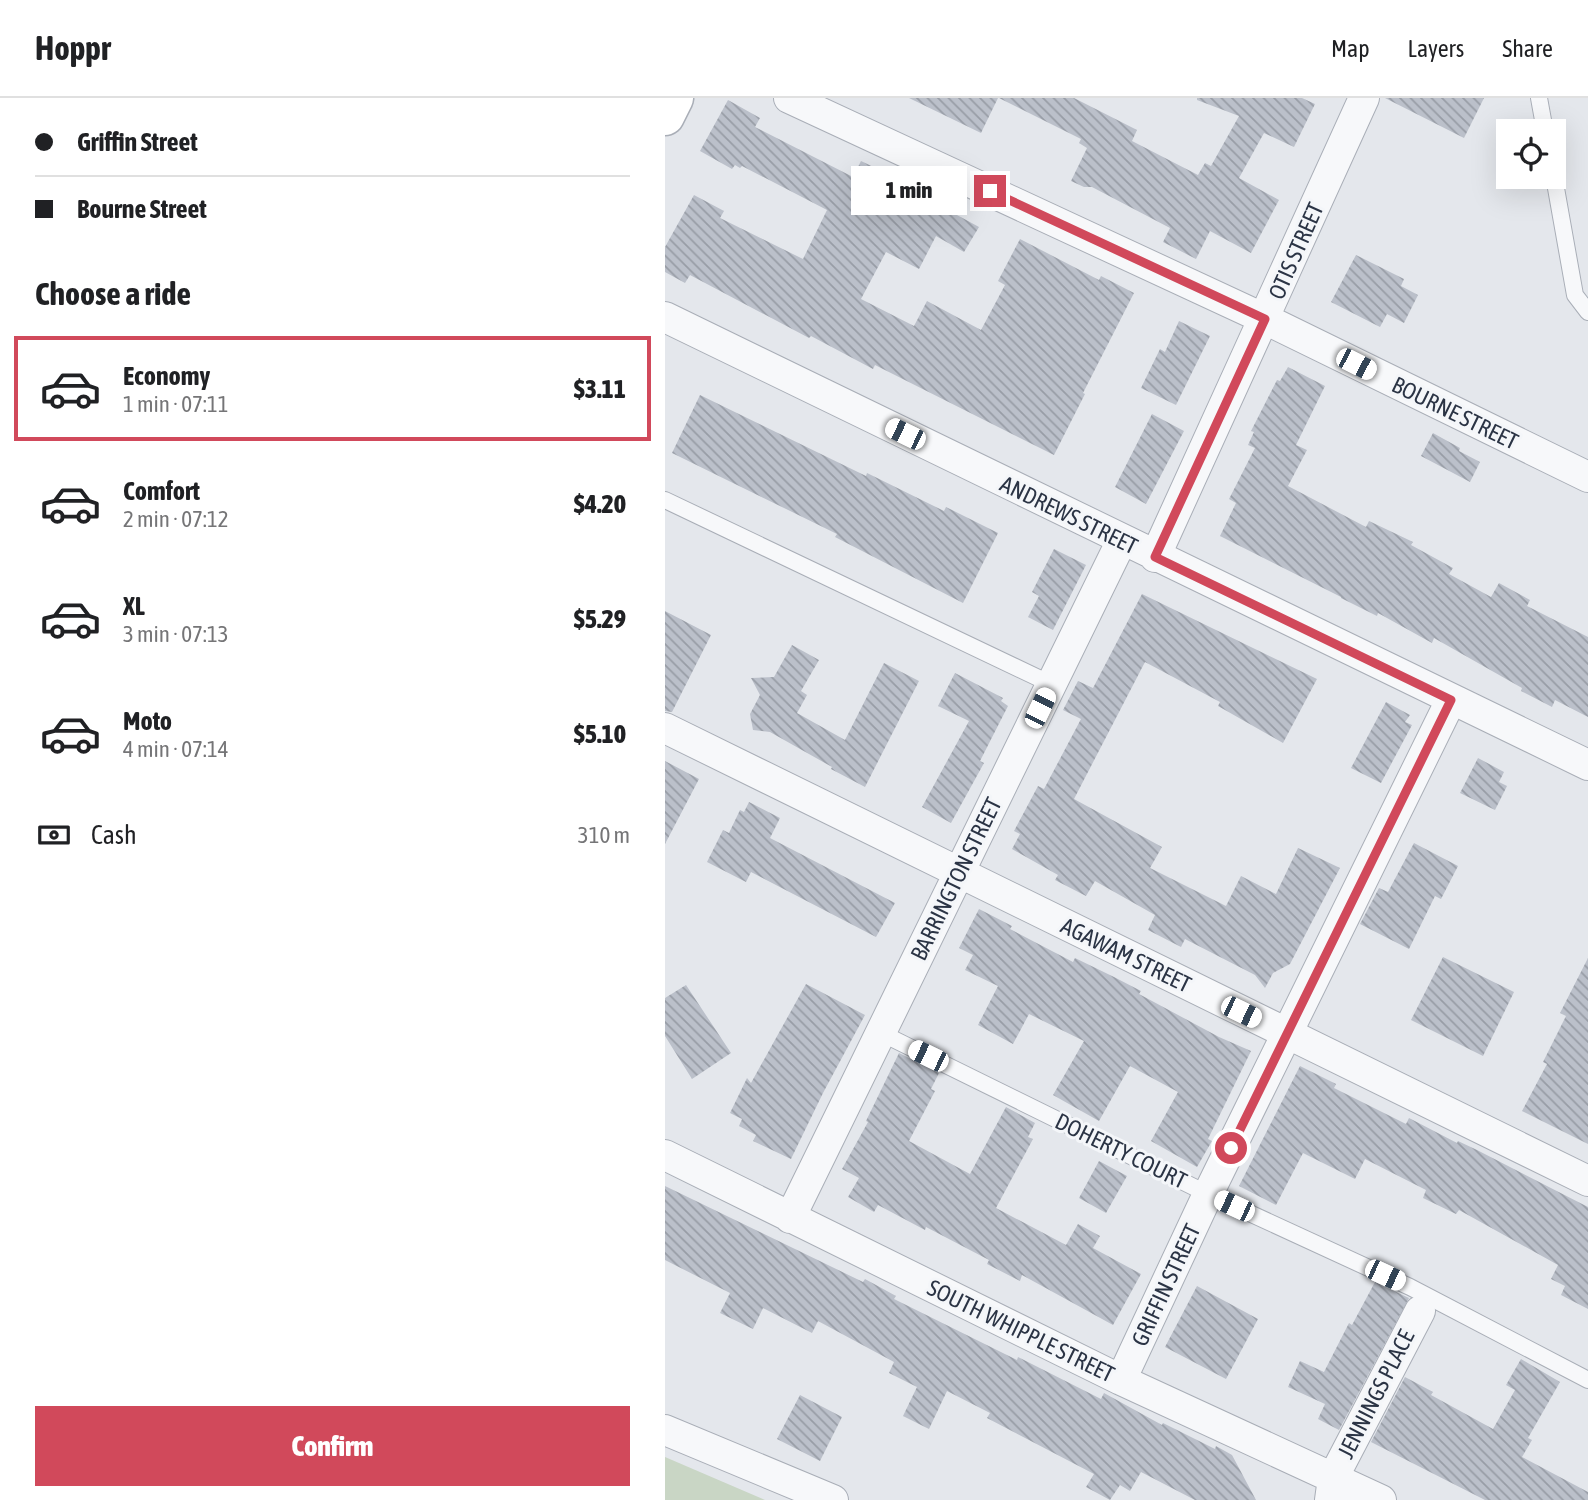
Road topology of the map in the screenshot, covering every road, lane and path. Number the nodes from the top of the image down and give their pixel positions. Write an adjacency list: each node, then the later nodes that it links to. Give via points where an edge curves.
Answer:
1 (789, 98): 8 (street, BOURNE STREET)
2 (1364, 98): 8 (street, OTIS STREET)
3 (1539, 98): 4 (lane)
4 (1543, 119)
5 (1556, 189): 6 (lane, via 1575,295)
6 (1588, 312)
7 (665, 317): 11 (street, ANDREWS STREET)
8 (1265, 319): 9 (street, BOURNE STREET); 12 (street, OTIS STREET)
9 (1588, 477)
10 (665, 500): 13 (lane)
11 (1122, 540): 12 (street, ANDREWS STREET); 13 (street, BARRINGTON STREET)
12 (1155, 557): 14 (street, ANDREWS STREET)
13 (1051, 684): 17 (street, BARRINGTON STREET)
14 (1451, 700): 16 (street, ANDREWS STREET); 19 (street, GRIFFIN STREET)
15 (665, 728): 17 (street, AGAWAM STREET)
16 (1588, 765)
17 (959, 873): 18 (street, BARRINGTON STREET); 19 (street, AGAWAM STREET)
18 (881, 1033): 22 (lane, DOHERTY COURT); 23 (street, BARRINGTON STREET)
19 (1289, 1035): 21 (street, AGAWAM STREET); 22 (street, GRIFFIN STREET)
20 (669, 1151): 23 (street, SOUTH WHIPPLE STREET)
21 (1588, 1181)
22 (1208, 1194): 25 (street, GRIFFIN STREET); 26 (lane, DOHERTY COURT, via 1410,1287)
23 (790, 1218): 25 (street, SOUTH WHIPPLE STREET)
24 (1420, 1311): 28 (street, JENNINGS PLACE)
25 (1121, 1380): 28 (street, SOUTH WHIPPLE STREET)
26 (1588, 1380)
27 (665, 1430): 29 (street)
28 (1331, 1489): 30 (street, SOUTH WHIPPLE STREET)
29 (833, 1500)
30 (1381, 1500)

